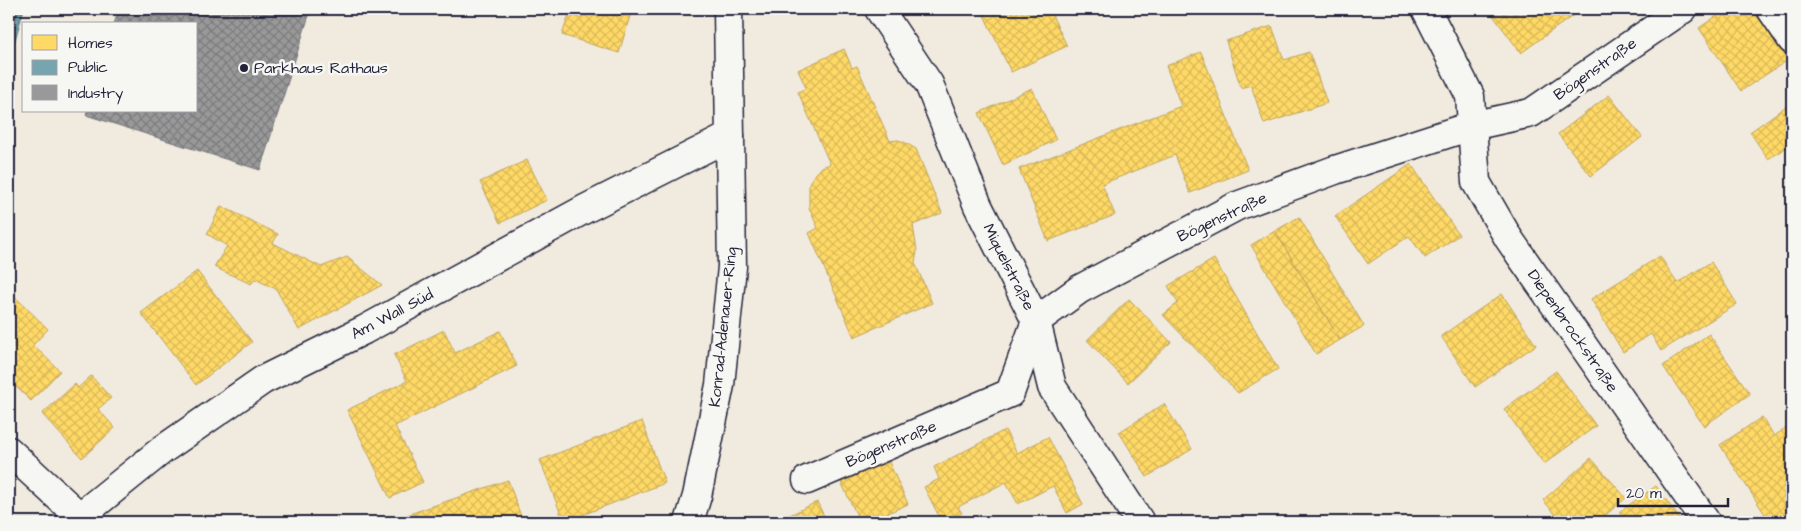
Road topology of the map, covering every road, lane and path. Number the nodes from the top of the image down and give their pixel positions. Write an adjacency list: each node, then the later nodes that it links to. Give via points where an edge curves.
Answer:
1 (728, 9): 8 (street, Konrad-Adenauer-Ring)
2 (879, 9): 9 (street, Miquelstraße, via 928,84 978,206)
3 (1426, 9): 7 (street, Diepenbrockstraße, via 1470,96)
4 (1683, 9): 7 (street, Bögenstraße, via 1531,113)
5 (1771, 9): 6 (street)
6 (1792, 40)
7 (1471, 126): 9 (street, Bögenstraße, via 1237,206 1080,289); 15 (street, Diepenbrockstraße, via 1476,182 1509,239)
8 (730, 136): 12 (street, Am Wall Süd, via 263,380 162,450); 13 (street, Konrad-Adenauer-Ring, via 731,277 720,385)
9 (1036, 321): 11 (street, Bögenstraße, via 1010,393); 14 (street, Miquelstraße, via 1052,387)
10 (9, 451): 12 (street)
11 (807, 480)
12 (76, 519)
13 (689, 522)
14 (1140, 522)
15 (1706, 522)

